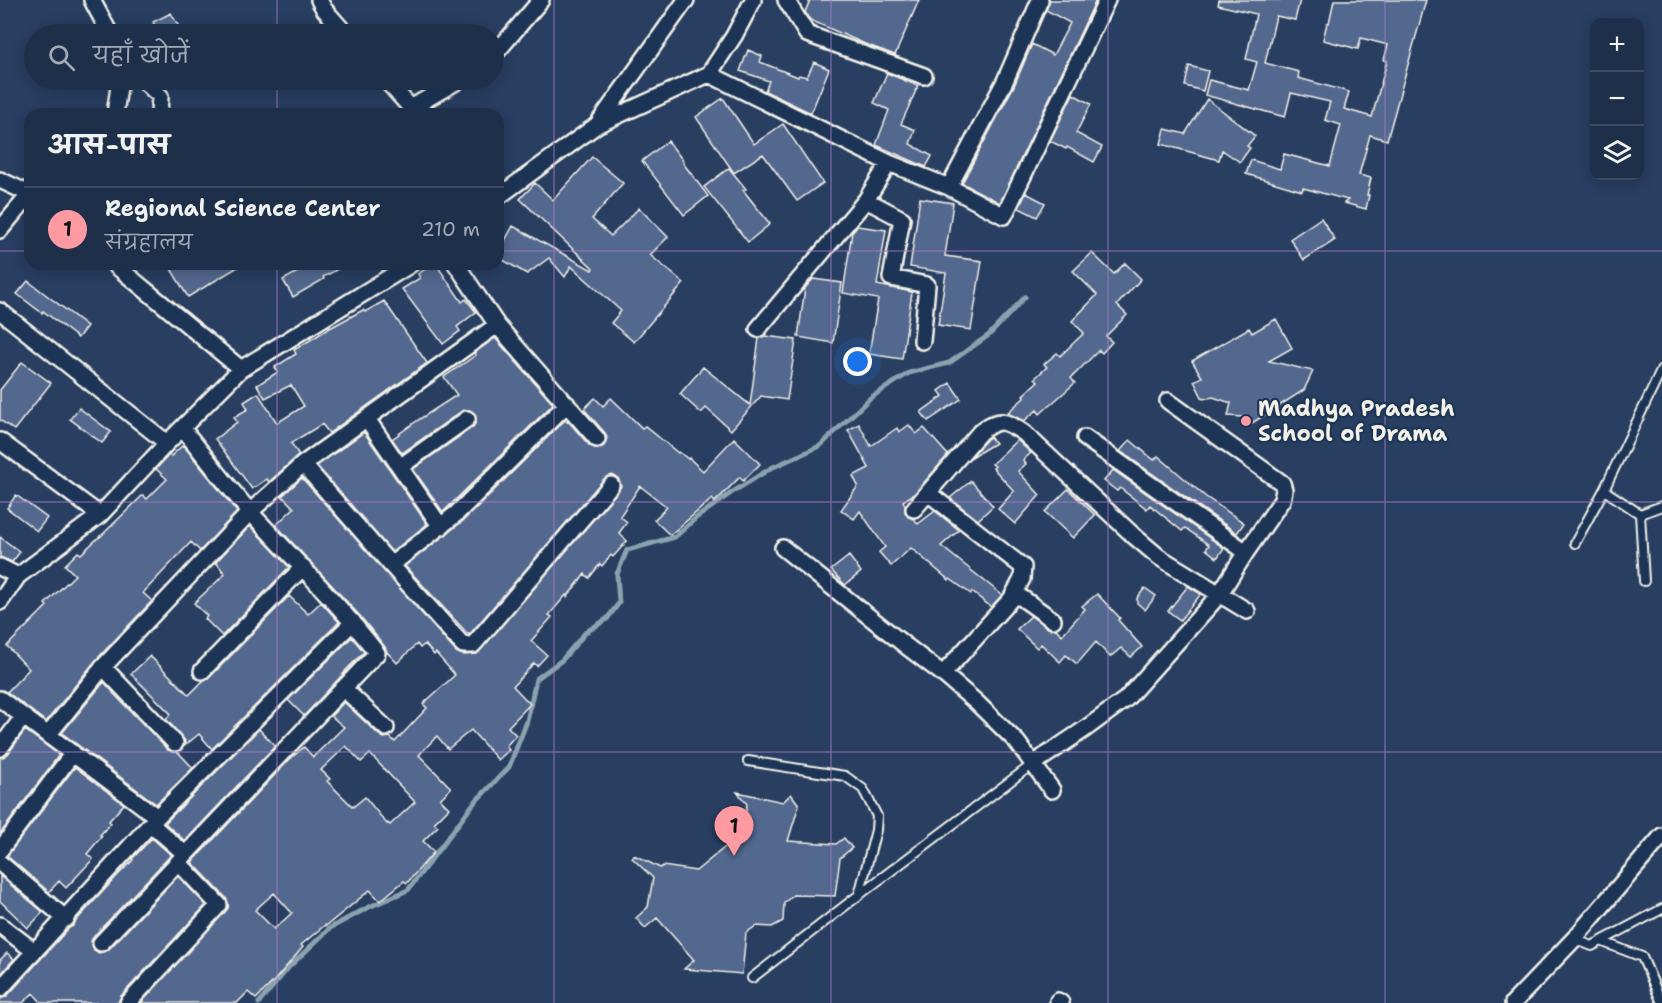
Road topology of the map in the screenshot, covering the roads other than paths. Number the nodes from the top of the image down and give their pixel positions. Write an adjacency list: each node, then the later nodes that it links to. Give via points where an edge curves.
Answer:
1 (92, 0): 10 (street)
2 (337, 0): 9 (street)
3 (541, 0): 12 (street)
4 (686, 0): 22 (street)
5 (753, 0): 13 (street)
6 (786, 0): 14 (street, via 807,34)
7 (1040, 0): 25 (street, via 1005,81)
8 (1107, 0): 25 (street, via 1004,216)
9 (321, 4): 11 (street)
10 (105, 24)
11 (338, 24)
12 (504, 44)
13 (709, 74): 22 (street); 23 (street)
14 (924, 76)
15 (119, 90): 19 (street)
16 (154, 90): 20 (street, via 160,96)
17 (395, 90): 21 (street)
18 (442, 90): 21 (street)
19 (116, 108)
20 (159, 108)
21 (411, 108)
22 (597, 125): 27 (street)
23 (889, 163): 25 (street); 28 (street)
24 (0, 180): 26 (street)
25 (949, 187)
26 (24, 191)
27 (504, 193)
28 (866, 200): 36 (street); 37 (street, via 902,219 891,278 927,285)
29 (24, 201): 30 (street)
30 (0, 230)
31 (121, 270): 38 (street)
32 (401, 270): 38 (street)
33 (460, 270): 35 (street)
34 (0, 311): 48 (street)
35 (497, 325): 41 (street); 42 (street)
36 (758, 329)
37 (922, 341)
38 (241, 369): 44 (street)
39 (1662, 369): 52 (lane)
40 (1168, 401): 62 (street, via 1282,483 1282,500)
41 (567, 404): 46 (street); 59 (street)
42 (367, 419): 49 (street); 50 (street)
43 (467, 419): 50 (street)
44 (182, 428): 48 (street); 56 (street)
45 (1085, 438): 62 (street)
46 (597, 439)
47 (0, 441): 58 (street)
48 (167, 443): 58 (street)
49 (303, 464): 56 (street); 63 (street)
50 (400, 467): 59 (street)
51 (611, 485): 63 (street, via 473,645 463,645)
52 (1604, 490): 57 (lane); 60 (lane)
53 (928, 493): 55 (street); 68 (street, via 980,432 992,423 1011,424 1159,557); 69 (street, via 1023,567 1022,579)
54 (1662, 506): 57 (lane)
55 (914, 510)
56 (250, 512): 65 (street); 74 (street)
57 (1640, 514): 67 (lane)
58 (100, 515): 66 (street)
59 (441, 527): 63 (street)
60 (1575, 543)
61 (783, 548): 76 (street)
62 (1245, 552): 68 (street)
63 (391, 566)
64 (0, 567): 66 (street)
65 (303, 567): 73 (street); 75 (street)
66 (18, 576): 70 (street)
67 (1644, 581)
68 (1220, 595): 71 (street); 86 (street, via 1126,699)
69 (1011, 599): 72 (street, via 1022,598); 76 (street)
70 (0, 602)
71 (1247, 611)
72 (1053, 620)
73 (353, 622): 77 (street, via 377,652); 88 (street)
74 (103, 667): 81 (street); 82 (street)
75 (202, 671)
76 (944, 674): 86 (street, via 1017,742)
77 (343, 688): 80 (street); 91 (street)
78 (0, 699): 79 (street)
79 (23, 717): 81 (street); 83 (street)
80 (386, 728)
81 (48, 735): 84 (street)
82 (175, 743)
83 (0, 748)
84 (73, 753): 88 (street); 90 (street)
85 (748, 761): 93 (lane, via 845,776 863,789 877,816)
86 (1034, 764): 87 (street); 93 (lane)
87 (1052, 790)
88 (154, 820): 91 (street); 95 (street)
89 (1662, 836): 97 (street)
90 (0, 850)
91 (182, 858): 99 (street); 103 (street, via 219,905)
92 (0, 863): 95 (street)
93 (859, 895): 101 (lane)
94 (1662, 909): 98 (lane)
95 (66, 919): 100 (street)
96 (0, 925): 100 (street)
97 (1574, 939): 98 (lane, via 1592,946); 104 (street)
98 (1603, 942): 105 (lane, via 1642,957)
99 (101, 943)
100 (34, 951): 102 (street)
101 (752, 978)
102 (0, 989)
103 (128, 1003)
104 (1513, 1003)
105 (1662, 1003)

